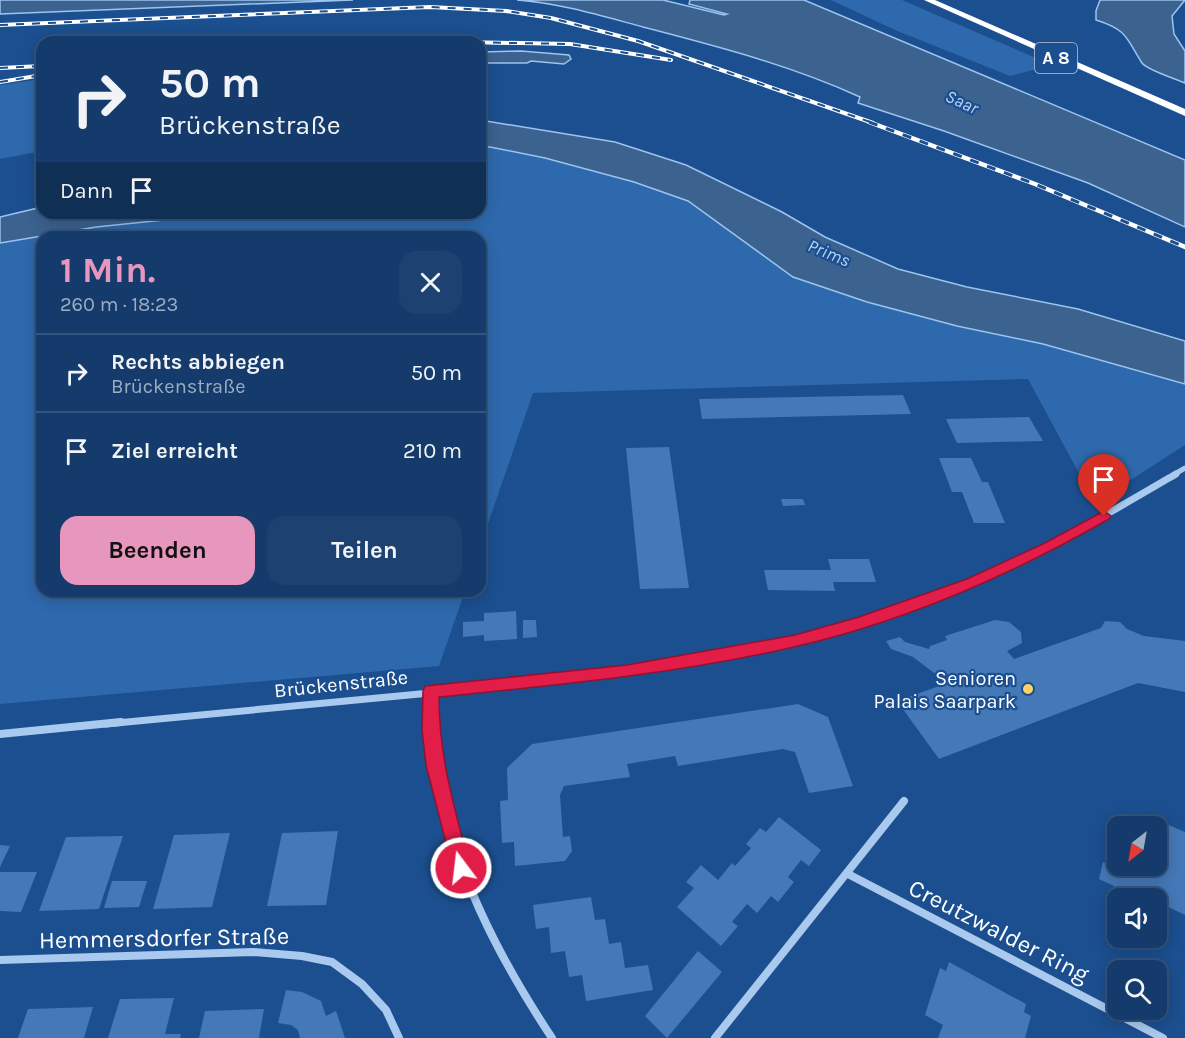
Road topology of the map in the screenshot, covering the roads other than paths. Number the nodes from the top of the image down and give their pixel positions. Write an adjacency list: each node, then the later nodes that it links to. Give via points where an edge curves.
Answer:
1 (928, 0): 4 (highway, A 8)
2 (946, 1): 3 (highway, A 8)
3 (1185, 106)
4 (1185, 113)
5 (1185, 468): 6 (street, Brückenstraße, via 1050,546 972,583 860,622 795,641 627,672)
6 (431, 691): 7 (street, Brückenstraße); 12 (street, via 435,765 461,868 495,946)
7 (0, 734)
8 (904, 801): 9 (street)
9 (848, 874): 13 (street); 14 (street, Creutzwalder Ring)
10 (0, 960): 11 (street, Hemmersdorfer Straße, via 254,952 303,956 332,962 362,984 386,1010)
11 (399, 1038)
12 (552, 1038)
13 (715, 1038)
14 (1163, 1038)

